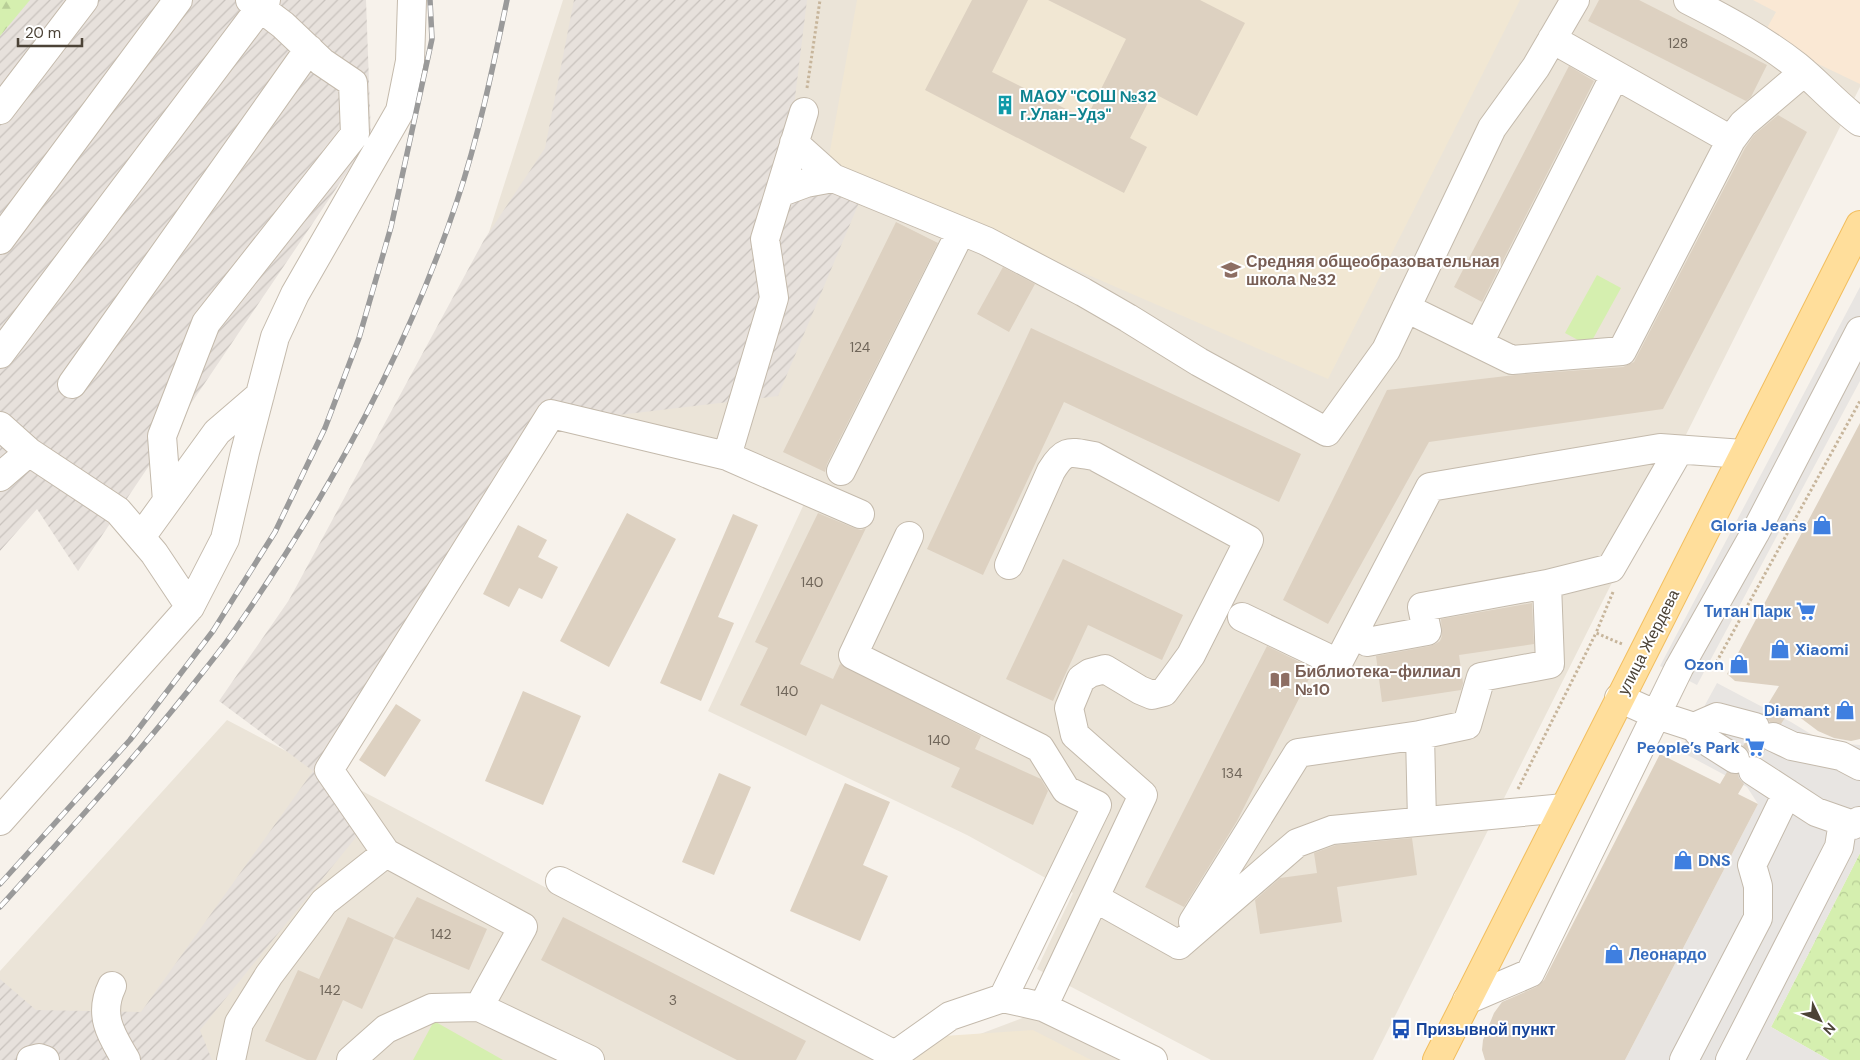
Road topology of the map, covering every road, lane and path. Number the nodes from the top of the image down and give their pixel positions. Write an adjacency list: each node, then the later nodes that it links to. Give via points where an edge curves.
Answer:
1 (84, 0): 12 (street)
2 (178, 0): 21 (street)
3 (412, 0): 27 (street, via 410,61 400,110 295,294 275,337)
4 (820, 0): 13 (path)
5 (1575, 0): 8 (street)
6 (1688, 0): 10 (street, via 1761,42)
7 (259, 3): 9 (street); 25 (street)
8 (1552, 40): 11 (street); 22 (street, via 1492,128)
9 (309, 49): 26 (street); 35 (street, via 353,83 355,134 206,323 162,436)
10 (1804, 72): 14 (street); 15 (street, via 1743,124)
11 (1616, 75): 15 (street); 24 (street)
12 (0, 110)
13 (804, 112): 16 (street)
14 (1860, 122)
15 (1731, 140): 24 (street, via 1622,351 1512,360)
16 (794, 143): 17 (street); 18 (street)
17 (834, 178): 18 (street, via 806,182); 20 (street)
18 (779, 193): 32 (street, via 765,239 774,298)
19 (1860, 225): 31 (main road, улица Жердева)
20 (961, 231): 22 (street, via 1083,292 1199,362 1327,432 1386,350); 33 (street)
21 (0, 240)
22 (1406, 308): 24 (street)
23 (1860, 331): 46 (street, via 1755,533 1679,668)
24 (1479, 343)
25 (0, 354)
26 (72, 384)
27 (260, 395): 35 (street, via 218,432); 41 (street, via 225,539)
28 (0, 426): 30 (street)
29 (1679, 450): 31 (street); 40 (street, via 1611,568); 42 (street, via 1660,448 1430,487 1338,663)
30 (29, 452): 34 (street); 38 (street, via 118,511)
31 (1743, 454): 45 (main road, улица Жердева)
32 (727, 456): 36 (street); 56 (street, via 551,414 329,770)
33 (842, 470)
34 (0, 477)
35 (167, 501): 38 (street)
36 (860, 514)
37 (909, 536): 61 (street, via 853,655 1040,748 1066,790 1098,805)
38 (141, 537): 41 (street)
39 (1009, 565): 58 (street, via 1051,471 1060,457 1070,452 1094,456 1250,540 1191,655 1164,692 1152,695 1105,669 1081,679 1069,708 1075,735 1143,795)
40 (1547, 584): 44 (street, via 1422,607 1427,631); 48 (street, via 1550,664 1481,677 1467,726)
41 (190, 607): 53 (street)
42 (1242, 617)
43 (1596, 633): 52 (path)
44 (1367, 642)
45 (1619, 698): 46 (street); 51 (main road, улица Жердева)
46 (1657, 715): 47 (street); 62 (street, via 1530,973)
47 (1694, 727): 49 (street, via 1717,717 1764,732 1792,746 1840,756); 50 (street, via 1705,740)
48 (1420, 735): 54 (street); 59 (street, via 1298,753)
49 (1860, 766)
50 (1787, 793): 55 (street, via 1816,812); 74 (street, via 1752,865 1758,886 1758,918)
51 (1564, 808): 52 (street); 62 (main road, улица Жердева)
52 (1506, 814): 54 (street)
53 (0, 821)
54 (1422, 821): 59 (street, via 1332,830 1297,843)
55 (1852, 821): 75 (street)
56 (386, 853): 63 (street, via 523,927); 69 (street, via 324,902 269,975 239,1023)
57 (560, 881): 65 (street)
58 (1095, 898): 59 (street); 64 (street)
59 (1179, 944)
60 (112, 986): 68 (street, via 106,999 108,1028)
61 (1003, 998): 64 (street); 65 (street, via 950,1016)
62 (1467, 1000): 73 (main road, улица Жердева)
63 (479, 1007): 70 (street, via 432,1008 386,1030); 71 (street)
64 (1043, 1007): 72 (street)
65 (892, 1057)
66 (31, 1060): 67 (street)
67 (45, 1060)
68 (126, 1060)
69 (231, 1060)
70 (351, 1060)
71 (590, 1060)
72 (1153, 1060)
73 (1437, 1060)
74 (1684, 1060)
75 (1730, 1060)

